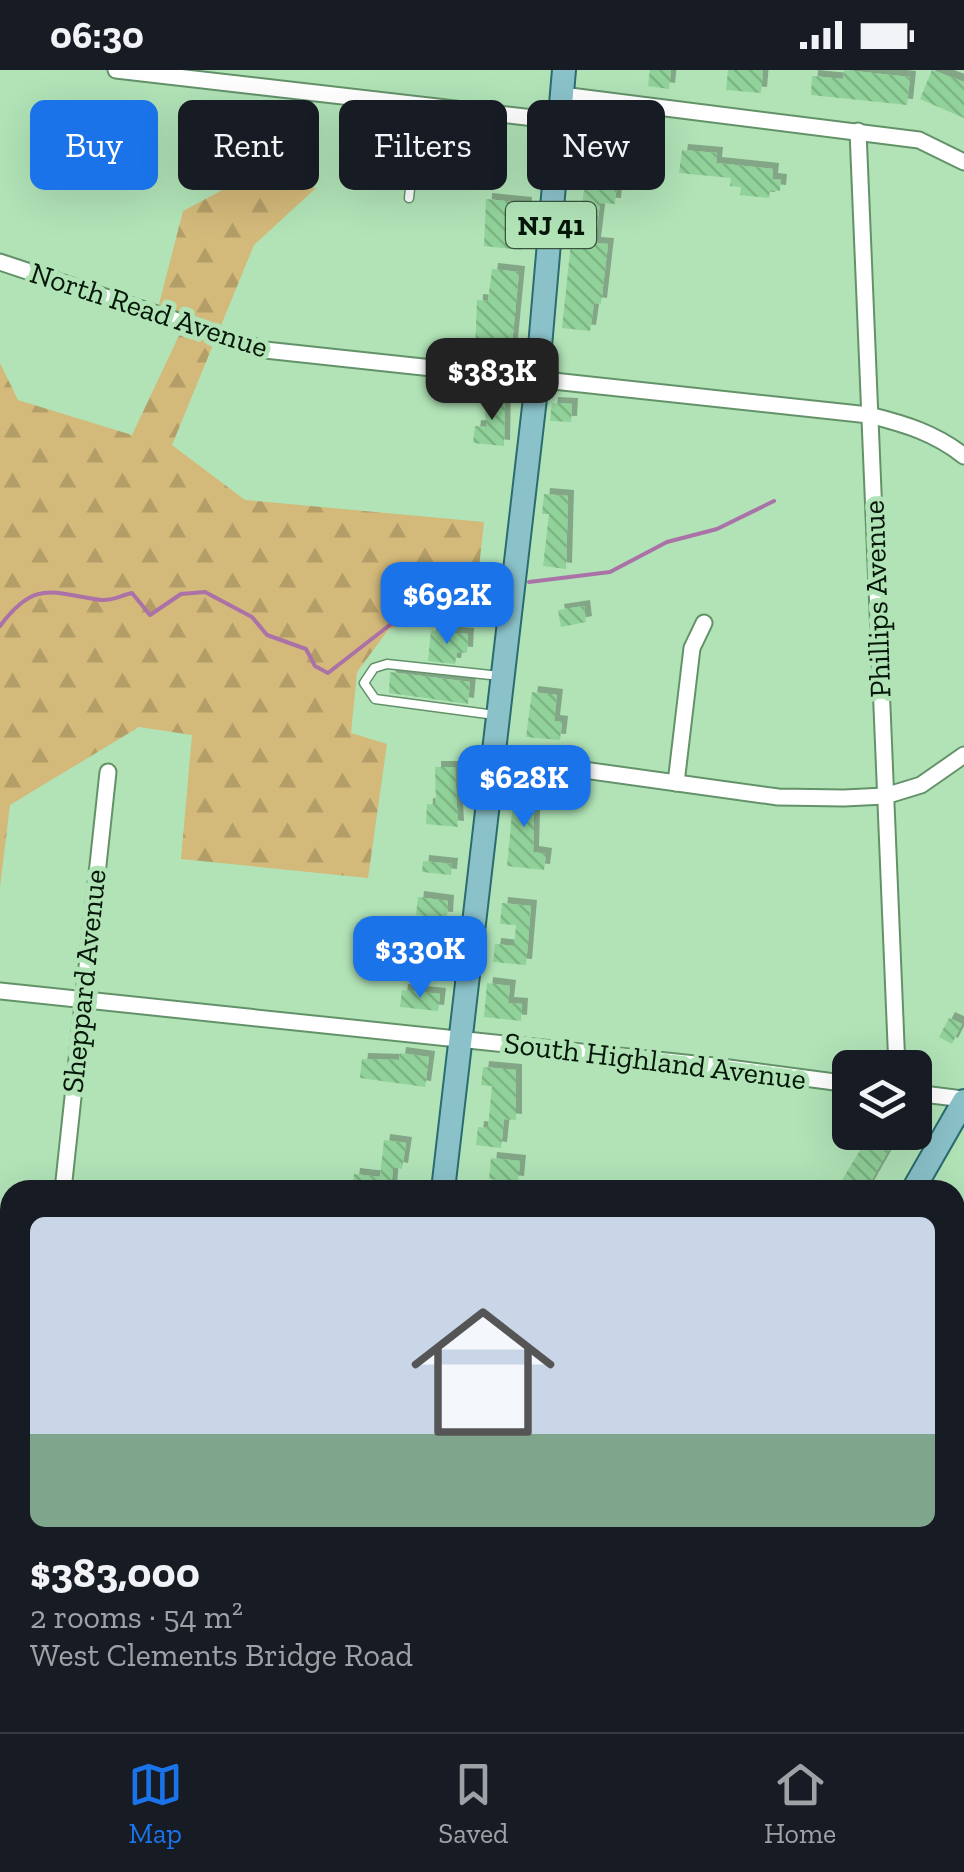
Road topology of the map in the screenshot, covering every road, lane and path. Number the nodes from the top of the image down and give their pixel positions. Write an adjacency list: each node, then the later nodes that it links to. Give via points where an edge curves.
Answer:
1 (116, 70): 4 (street)
2 (564, 70): 3 (main road, NJ 41)
3 (562, 95): 5 (main road, NJ 41); 6 (street)
4 (376, 100)
5 (562, 100)
6 (858, 131): 7 (street, via 919,140); 13 (street, Phillips Avenue)
7 (964, 162)
8 (410, 190): 10 (lane)
9 (554, 190): 12 (main road, NJ 41)
10 (409, 198)
11 (0, 262): 12 (street, North Read Avenue, via 266,350)
12 (536, 381): 13 (street, North Read Avenue); 16 (main road, NJ 41)
13 (869, 415): 14 (street, North Read Avenue, via 943,439); 22 (street, Phillips Avenue)
14 (964, 456)
15 (704, 623): 21 (street, via 692,648)
16 (500, 676): 17 (main road, NJ 41); 17 (lane, via 387,664 364,682 375,699)
17 (495, 716): 19 (main road, NJ 41)
18 (964, 755): 22 (street, via 921,785)
19 (490, 758): 21 (street); 25 (main road, NJ 41)
20 (108, 772): 24 (street, Sheppard Avenue)
21 (676, 783): 22 (street, via 778,796)
22 (885, 796): 26 (street, Phillips Avenue)
23 (0, 991): 24 (street, South Highland Avenue)
24 (82, 1000): 25 (street, South Highland Avenue); 30 (street, Sheppard Avenue)
25 (460, 1038): 27 (street, South Highland Avenue); 31 (main road, NJ 41)
26 (895, 1050)
27 (832, 1082)
28 (932, 1095): 29 (street)
29 (964, 1100): 32 (main road)
30 (63, 1180)
31 (444, 1180)
32 (918, 1180)

